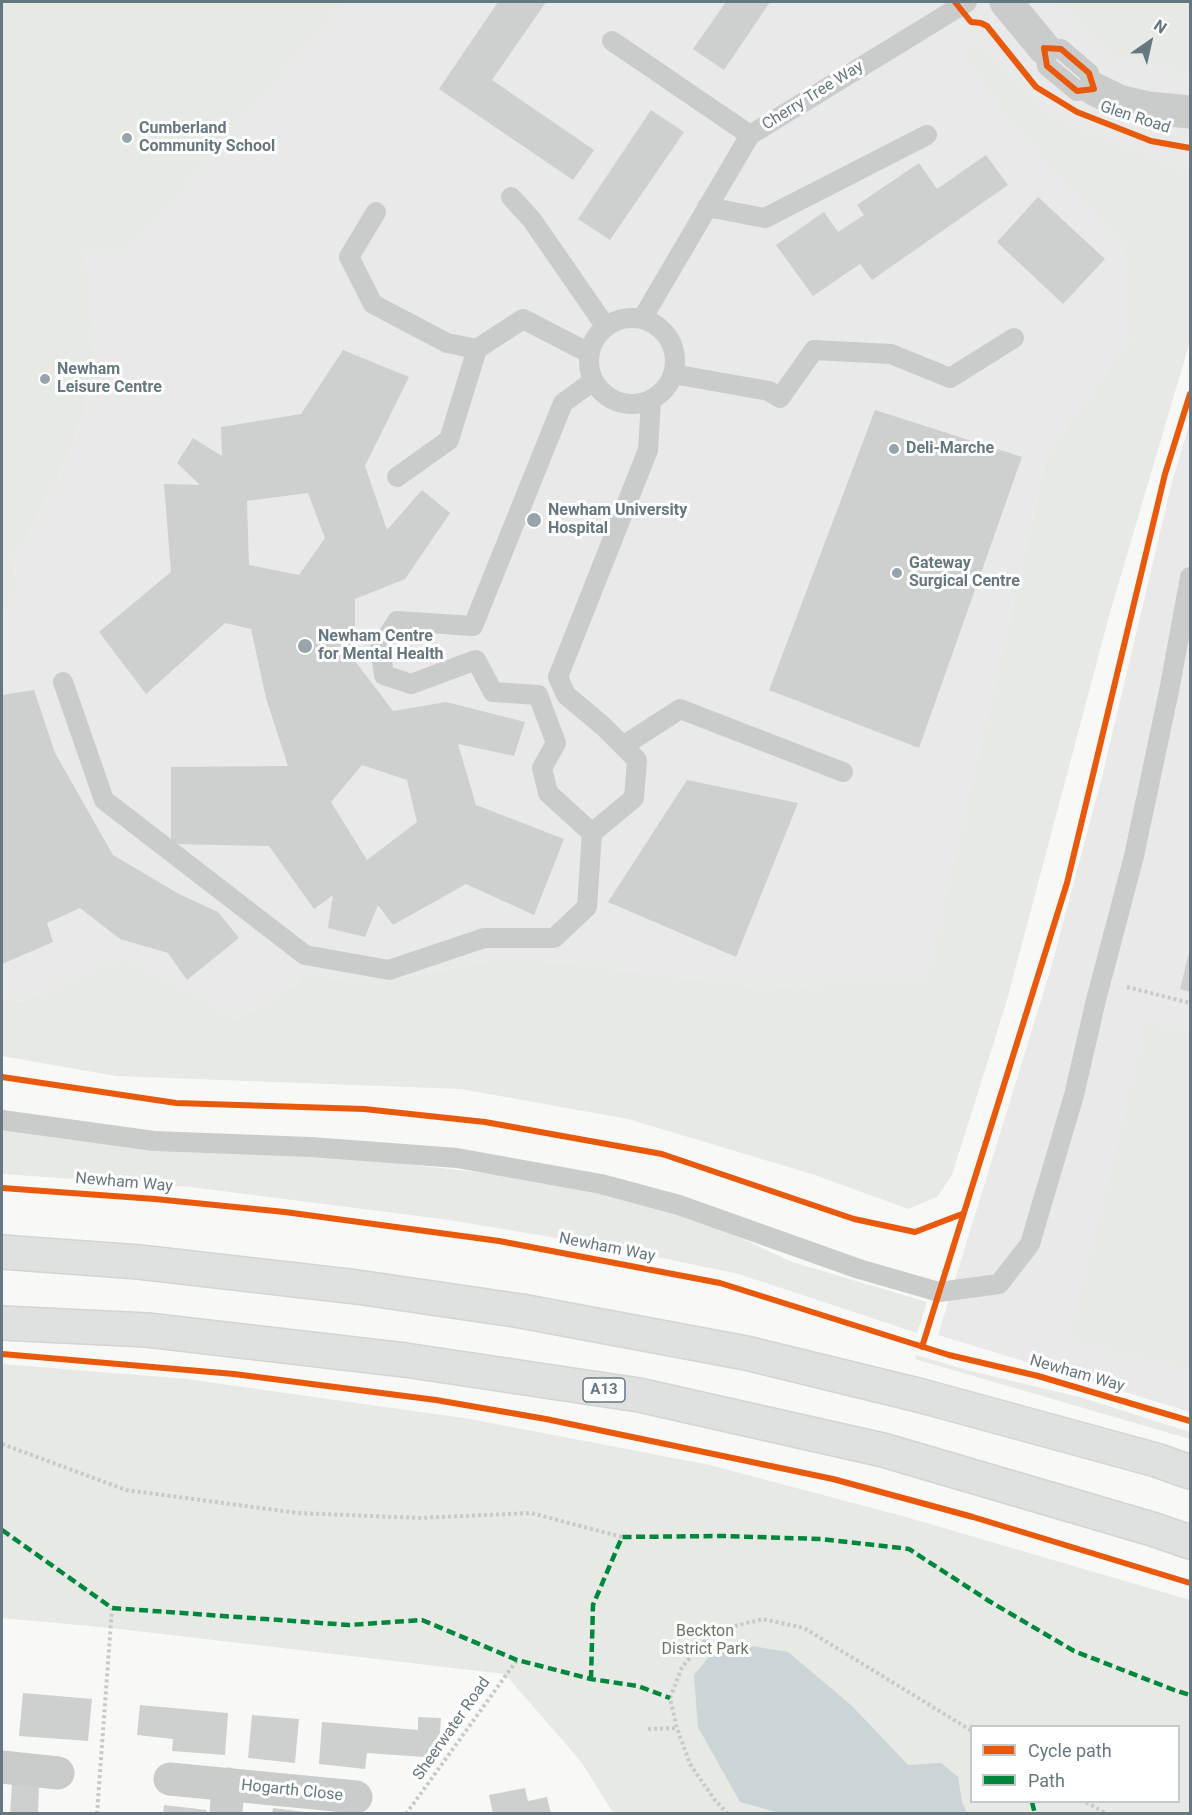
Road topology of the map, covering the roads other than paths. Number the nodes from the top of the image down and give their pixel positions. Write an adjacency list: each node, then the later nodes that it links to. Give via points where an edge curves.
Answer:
1 (967, 2): 7 (lane, Cherry Tree Way)
2 (1005, 2): 4 (street, Glen Road)
3 (612, 41): 7 (lane)
4 (1044, 48): 5 (lane, Glen Road, via 1061,50 1089,73)
5 (1094, 89): 6 (street, Glen Road, via 1148,108)
6 (1191, 112)
7 (750, 135): 10 (lane, Cherry Tree Way)
8 (927, 135): 10 (lane, via 765,218)
9 (511, 197): 13 (lane, via 532,220)
10 (707, 207): 12 (lane, Cherry Tree Way)
11 (376, 212): 15 (lane, via 349,257 373,304 447,343)
12 (642, 319): 13 (lane, via 627,318); 17 (lane, via 654,324 672,346)
13 (606, 327): 16 (lane)
14 (1014, 338): 17 (lane, via 950,378 891,354 814,350 780,398 769,391)
15 (477, 349): 16 (lane, via 523,319); 20 (lane, via 449,440)
16 (589, 352): 18 (lane)
17 (673, 374): 19 (lane, via 668,385)
18 (593, 381): 19 (lane, via 615,401 630,404); 22 (lane, via 563,404)
19 (651, 400): 24 (lane, via 648,450)
20 (397, 477)
21 (1191, 577): 30 (lane, via 1144,812 1074,1095 1030,1244 999,1284 939,1292 848,1265 680,1205 602,1184 457,1158 154,1141)
22 (473, 626): 23 (lane); 23 (lane, via 397,621 380,648 384,675 411,684)
23 (476, 660): 26 (lane, via 494,692)
24 (558, 677): 26 (lane); 27 (lane, via 566,695)
25 (63, 682): 29 (lane, via 104,800 304,955 389,970 484,938 554,938 587,907)
26 (538, 695): 29 (lane, via 556,743 542,768 548,793)
27 (623, 746): 28 (lane, via 680,709); 29 (lane, via 637,760 634,798)
28 (843, 772)
29 (592, 833)
30 (2, 1120)
31 (2, 1252): 33 (highway, via 139,1262 521,1311 746,1353 922,1396)
32 (2, 1323): 34 (highway, A13, via 147,1330 370,1356 639,1395 883,1450)
33 (1191, 1472)
34 (1191, 1542)
35 (2, 1767): 36 (street)
36 (58, 1773)
37 (170, 1779): 39 (street, Hogarth Close)
38 (356, 1797): 39 (street, Hogarth Close)
39 (227, 1799)

